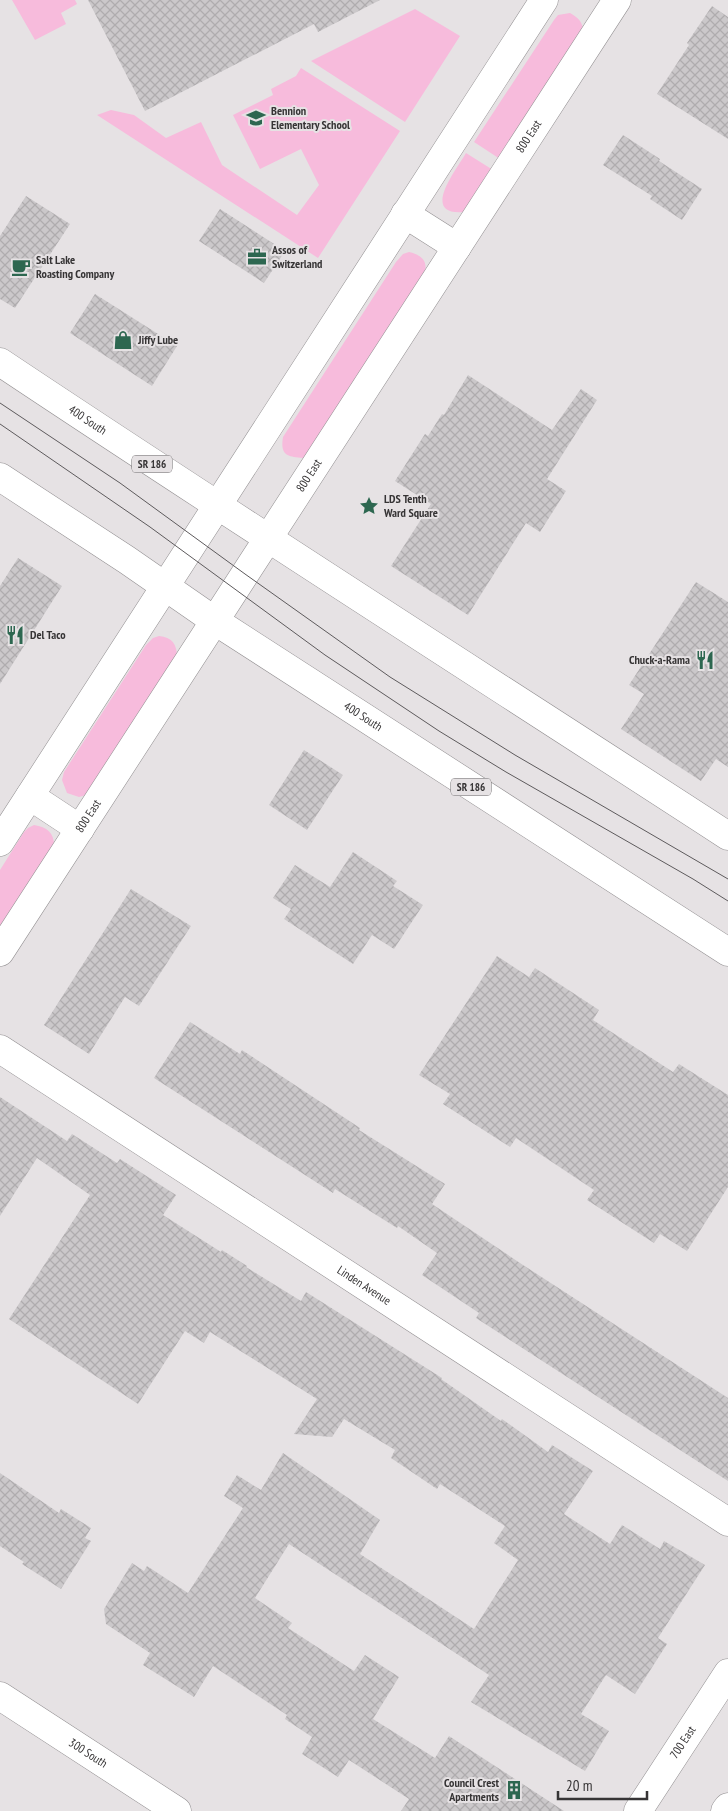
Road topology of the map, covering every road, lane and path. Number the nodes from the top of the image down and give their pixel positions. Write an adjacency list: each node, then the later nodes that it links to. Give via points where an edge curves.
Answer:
1 (544, 0): 3 (street)
2 (608, 3): 4 (street, 800 East)
3 (406, 214): 4 (street); 7 (street)
4 (457, 247): 8 (street, 800 East)
5 (0, 362): 7 (street, 400 South / SR 186)
6 (0, 477): 9 (street, 400 South / SR 186)
7 (216, 506): 8 (street, 400 South / SR 186); 9 (street)
8 (268, 540): 10 (street, 800 East); 13 (street, 400 South / SR 186)
9 (165, 587): 10 (street, 400 South / SR 186); 11 (street)
10 (215, 620): 12 (street, 800 East); 16 (street, 400 South / SR 186)
11 (30, 796): 12 (street); 14 (street)
12 (80, 829): 15 (street, 800 East)
13 (728, 836)
14 (0, 842)
15 (0, 952)
16 (728, 952)
17 (0, 1049): 18 (street, Linden Avenue)
18 (728, 1522)
19 (728, 1673): 24 (street, 700 East)
20 (0, 1696): 21 (street, 300 South)
21 (146, 1803): 23 (street, 300 South)
22 (728, 1807): 25 (street)
23 (176, 1811)
24 (638, 1811)
25 (725, 1811)

